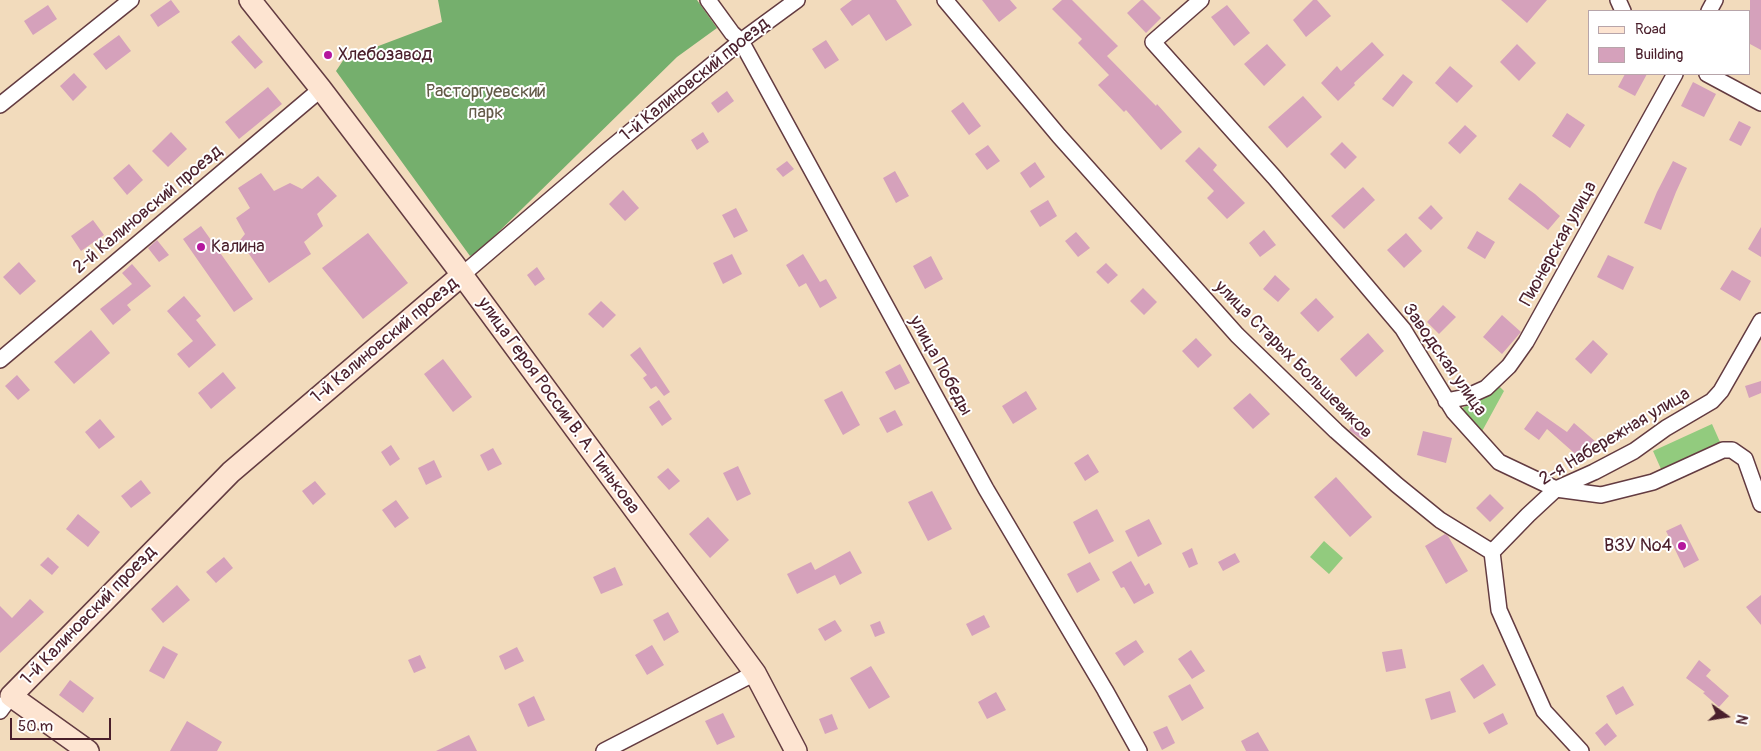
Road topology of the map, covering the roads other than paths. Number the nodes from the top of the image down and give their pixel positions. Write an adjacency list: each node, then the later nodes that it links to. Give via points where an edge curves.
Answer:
1 (131, 0): 12 (street)
2 (250, 0): 10 (street, улица Героя России В. А. Тинькова)
3 (708, 0): 7 (street, улица Победы)
4 (797, 0): 7 (street, 1-й Калиновский проезд)
5 (945, 0): 19 (street, улица Старых Большевиков, via 1059,136 1236,335 1397,485 1440,520)
6 (1201, 0): 16 (street, Заводская улица, via 1154,42 1403,330)
7 (741, 41): 13 (street, 1-й Калиновский проезд); 25 (street, улица Победы, via 986,489)
8 (1674, 75): 16 (street, Пионерская улица, via 1526,342 1509,366 1486,388)
9 (1710, 75): 11 (street)
10 (321, 89): 13 (street, улица Героя России В. А. Тинькова); 15 (street, 2-й Калиновский проезд)
11 (1761, 103)
12 (0, 106)
13 (462, 275): 20 (street, улица Героя России В. А. Тинькова); 21 (street, 1-й Калиновский проезд, via 231,472)
14 (1761, 321): 17 (street, 2-я Набережная улица, via 1712,401 1634,451)
15 (0, 360)
16 (1446, 401): 17 (street, Заводская улица, via 1499,462)
17 (1556, 489): 18 (street, Заводская улица, via 1601,495 1653,482 1723,450 1732,450 1745,459); 19 (street, 2-я Набережная улица)
18 (1761, 504)
19 (1492, 552): 26 (street, via 1499,610 1544,711)
20 (755, 673): 23 (street); 24 (street, улица Героя России В. А. Тинькова)
21 (5, 703): 22 (street)
22 (88, 751)
23 (604, 751)
24 (796, 751)
25 (1139, 751)
26 (1580, 751)

